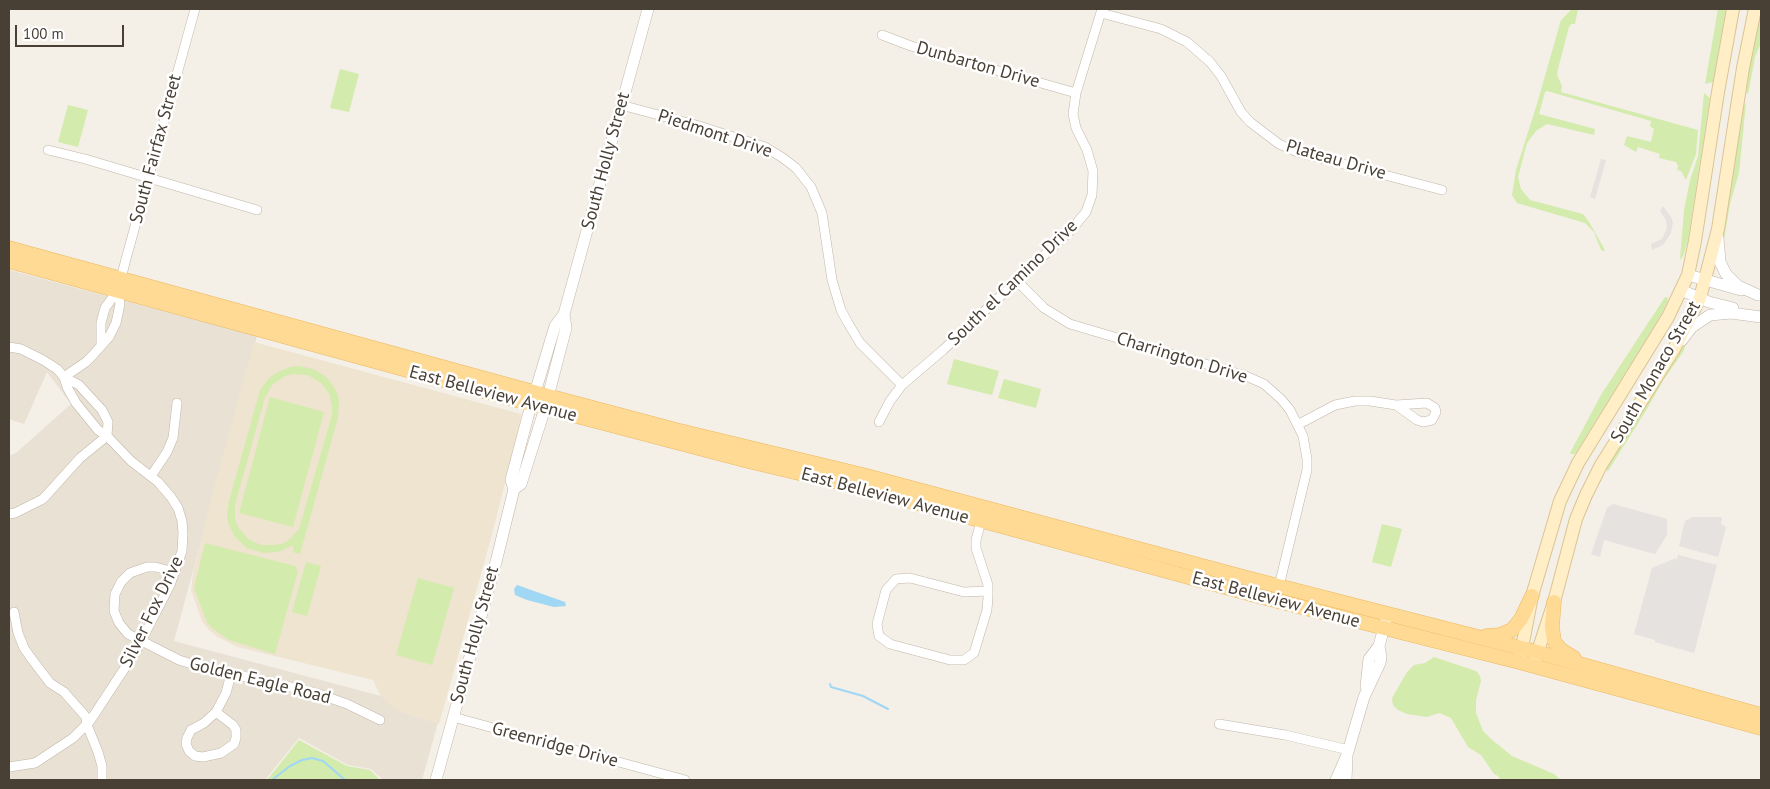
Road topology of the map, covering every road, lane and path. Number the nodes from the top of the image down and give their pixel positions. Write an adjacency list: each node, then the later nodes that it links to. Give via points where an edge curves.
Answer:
1 (195, 9): 10 (street, South Fairfax Street)
2 (648, 9): 8 (street, South Holly Street)
3 (1733, 9): 16 (main road, South Monaco Street)
4 (1755, 9): 13 (main road, South Monaco Street)
5 (1101, 11): 7 (street, South el Camino Drive); 11 (street, Plateau Drive, via 1161,29 1187,42 1210,62 1246,117 1259,131 1279,144 1297,152)
6 (882, 35): 7 (street, Dunbarton Drive, via 910,46)
7 (1076, 93): 18 (street, South el Camino Drive, via 1074,121 1091,160 1092,195 1079,223)
8 (622, 105): 28 (street, Piedmont Drive, via 765,147 796,168 811,187 822,213 832,280 841,310 860,343); 29 (street, South Holly Street, via 564,314 555,326)
9 (48, 150): 10 (street)
10 (148, 177): 12 (street); 19 (street, South Fairfax Street)
11 (1442, 190)
12 (257, 210)
13 (1718, 229): 17 (main road, South Monaco Street); 21 (street, via 1719,258 1726,274 1738,286)
14 (9, 248): 19 (main road, East Belleview Avenue)
15 (9, 261): 19 (main road, East Belleview Avenue)
16 (1688, 275): 17 (street); 20 (main road, South Monaco Street)
17 (1705, 280): 21 (street); 22 (main road, South Monaco Street)
18 (1017, 281): 28 (street, South el Camino Drive); 33 (street, Charrington Drive, via 1044,308 1070,324 1258,381 1281,399)
19 (120, 284): 24 (street, via 105,308); 24 (street, via 116,323 109,337); 29 (main road, East Belleview Avenue, via 324,336)
20 (1681, 290): 22 (street); 41 (main road, South Monaco Street, via 1573,474 1553,523)
21 (1759, 295)
22 (1700, 298): 23 (street); 26 (main road, South Monaco Street)
23 (1761, 316): 26 (street, via 1710,315 1692,327)
24 (100, 345): 27 (street, via 86,362)
25 (9, 347): 27 (street, via 43,360)
26 (1669, 357): 42 (main road, South Monaco Street, via 1601,465 1586,495)
27 (64, 377): 34 (street, Silver Fox Drive, via 76,403); 34 (street, via 79,385 102,410 108,422)
28 (902, 386): 32 (street, South el Camino Drive)
29 (540, 400): 37 (main road, East Belleview Avenue, via 730,457 858,487); 39 (main road, East Belleview Avenue, via 863,476); 58 (street, South Holly Street, via 521,484 514,489)
30 (176, 403): 35 (street, via 173,438)
31 (1396, 405): 33 (street, via 1346,402)
32 (879, 422)
33 (1299, 424): 39 (street, Charrington Drive, via 1306,446 1307,470)
34 (107, 436): 35 (street, Silver Fox Drive); 36 (street, via 80,458 43,499)
35 (151, 476): 38 (street, Silver Fox Drive, via 165,488 182,521 183,544)
36 (9, 514)
37 (981, 521): 40 (street, via 976,548); 45 (main road, East Belleview Avenue)
38 (175, 572): 47 (street, Silver Fox Drive); 47 (street, Golden Eagle Road, via 156,567 137,569 124,577 117,589 114,611 119,623 128,634)
39 (1278, 586): 44 (main road, East Belleview Avenue)
40 (988, 591): 40 (street, via 987,610 976,649 964,660 950,660 890,644 879,636 876,624 886,590 896,579 910,578 964,592)
41 (1532, 596): 46 (main road, via 1512,630); 48 (main road, South Monaco Street)
42 (1554, 602): 49 (main road, South Monaco Street); 52 (main road, via 1554,641 1564,653)
43 (14, 612): 61 (street, via 18,633 31,658 50,683 64,692 86,716)
44 (1388, 613): 45 (street); 46 (main road, East Belleview Avenue)
45 (1384, 628): 50 (main road, East Belleview Avenue); 63 (street, via 1379,646 1380,663 1364,697)
46 (1480, 637): 48 (main road, East Belleview Avenue)
47 (141, 641): 53 (street, Golden Eagle Road, via 194,666); 61 (street, Silver Fox Drive)
48 (1522, 648): 49 (main road, East Belleview Avenue); 50 (main road, South Monaco Street)
49 (1537, 652): 51 (main road, South Monaco Street); 52 (main road, East Belleview Avenue)
50 (1519, 662): 51 (main road, East Belleview Avenue)
51 (1534, 666): 62 (main road, East Belleview Avenue)
52 (1589, 666): 55 (main road, East Belleview Avenue)
53 (232, 674): 56 (street); 59 (street, Golden Eagle Road, via 316,692)
54 (1761, 709): 55 (main road)
55 (1747, 711): 57 (main road, East Belleview Avenue)
56 (216, 712): 56 (street, via 192,730 187,738 188,751 195,756 221,753 234,744 236,730)
57 (1761, 715)
58 (453, 717): 66 (street, South Holly Street); 67 (street, Greenridge Drive)
59 (380, 720)
60 (1219, 724): 63 (street, via 1285,735)
61 (87, 725): 64 (street, Silver Fox Drive, via 35,763); 65 (street, via 102,766)
62 (1761, 728)
63 (1348, 752): 68 (street); 69 (street)
64 (9, 767)
65 (102, 780)
66 (436, 780)
67 (686, 780)
68 (1336, 780)
69 (1346, 780)

